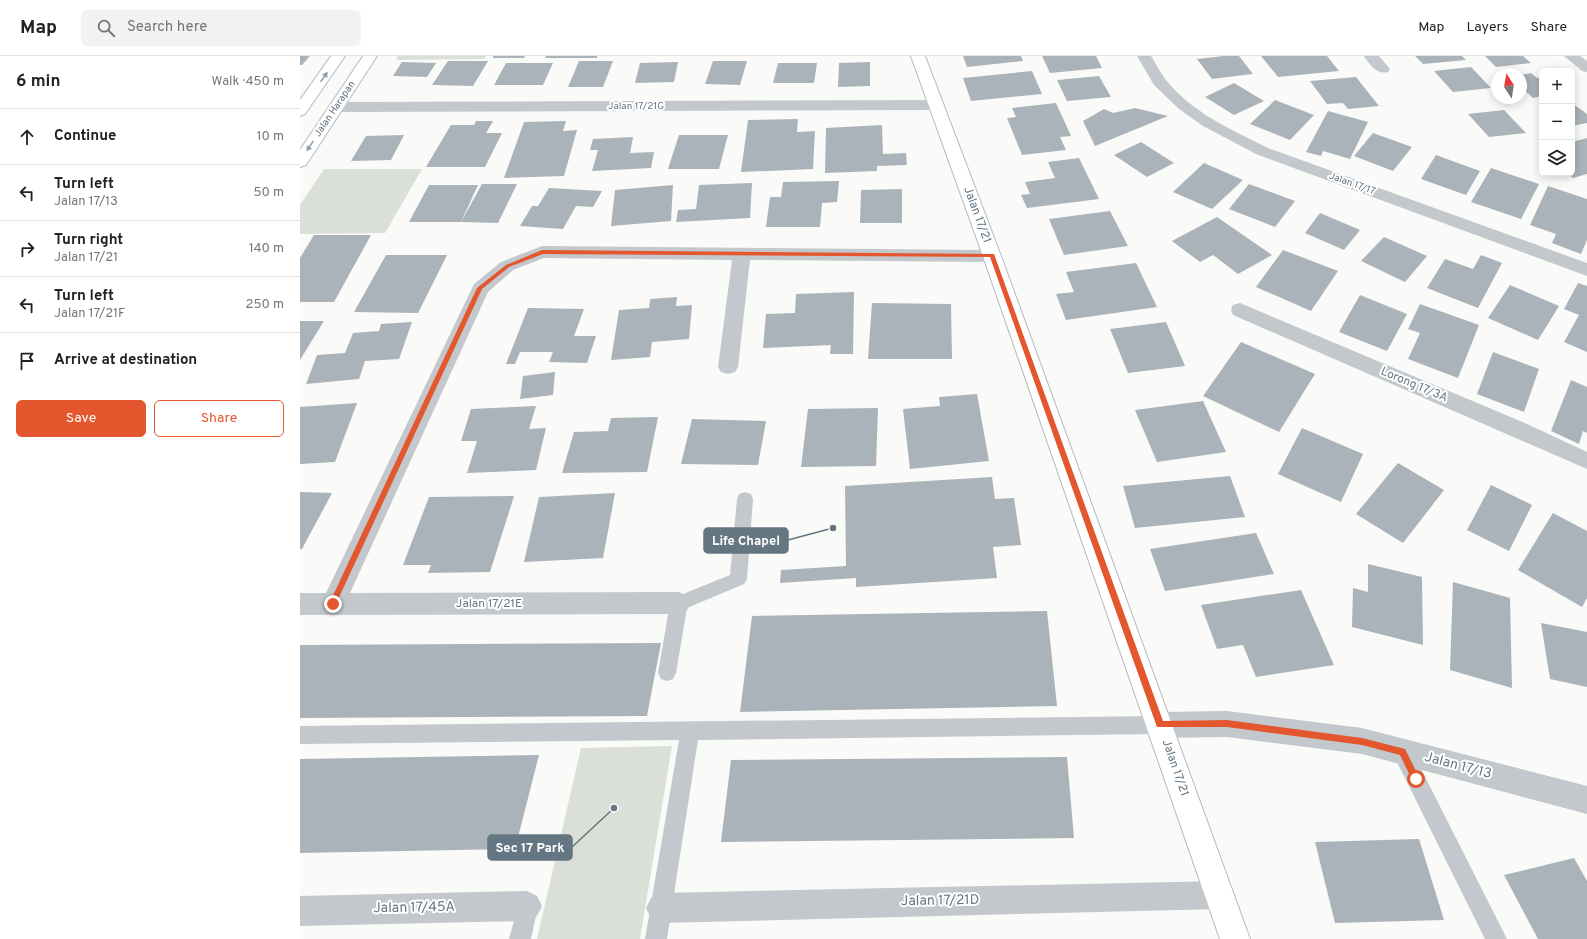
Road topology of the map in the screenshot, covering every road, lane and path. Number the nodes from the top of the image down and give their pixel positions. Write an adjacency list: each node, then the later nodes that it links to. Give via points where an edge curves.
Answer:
1 (338, 56): 9 (street, one-way to 1)
2 (370, 56): 11 (street, Jalan Harapan)
3 (918, 56): 10 (street, Jalan 17/21)
4 (1144, 56): 16 (street, Jalan 17/17, via 1162,84 1189,110 1223,132 1262,151)
5 (1371, 56): 8 (street)
6 (1571, 56): 7 (street)
7 (1587, 68)
8 (1383, 69)
9 (305, 98): 12 (street)
10 (937, 105): 11 (street, Jalan 17/21G); 15 (street, Jalan 17/21)
11 (336, 108): 13 (street, Jalan Harapan, one-way to 13)
12 (300, 111)
13 (300, 162)
14 (742, 254): 15 (street); 18 (street); 23 (street, via 542,252 507,266 480,288)
15 (992, 256): 25 (street, Jalan 17/21)
16 (1587, 270)
17 (1240, 310): 19 (street, Lorong 17/3A)
18 (728, 367)
19 (1587, 461)
20 (745, 499): 21 (lane, via 738,578)
21 (678, 603): 23 (street, Jalan 17/21E); 24 (lane)
22 (300, 604): 23 (street, Jalan 17/21E)
23 (333, 604)
24 (667, 673)
25 (1160, 725): 26 (lane); 28 (street, Jalan 17/13, via 1227,724 1362,741); 30 (street, Jalan 17/21)
26 (690, 731): 27 (lane); 32 (lane)
27 (300, 735)
28 (1402, 752): 29 (street, Jalan 17/13); 37 (lane)
29 (1587, 800)
30 (1220, 895): 32 (street, Jalan 17/21D); 36 (street, Jalan 17/21)
31 (527, 906): 33 (street, Jalan 17/45A); 34 (lane)
32 (661, 908): 35 (lane)
33 (300, 911)
34 (520, 939)
35 (656, 939)
36 (1235, 939)
37 (1496, 939)

